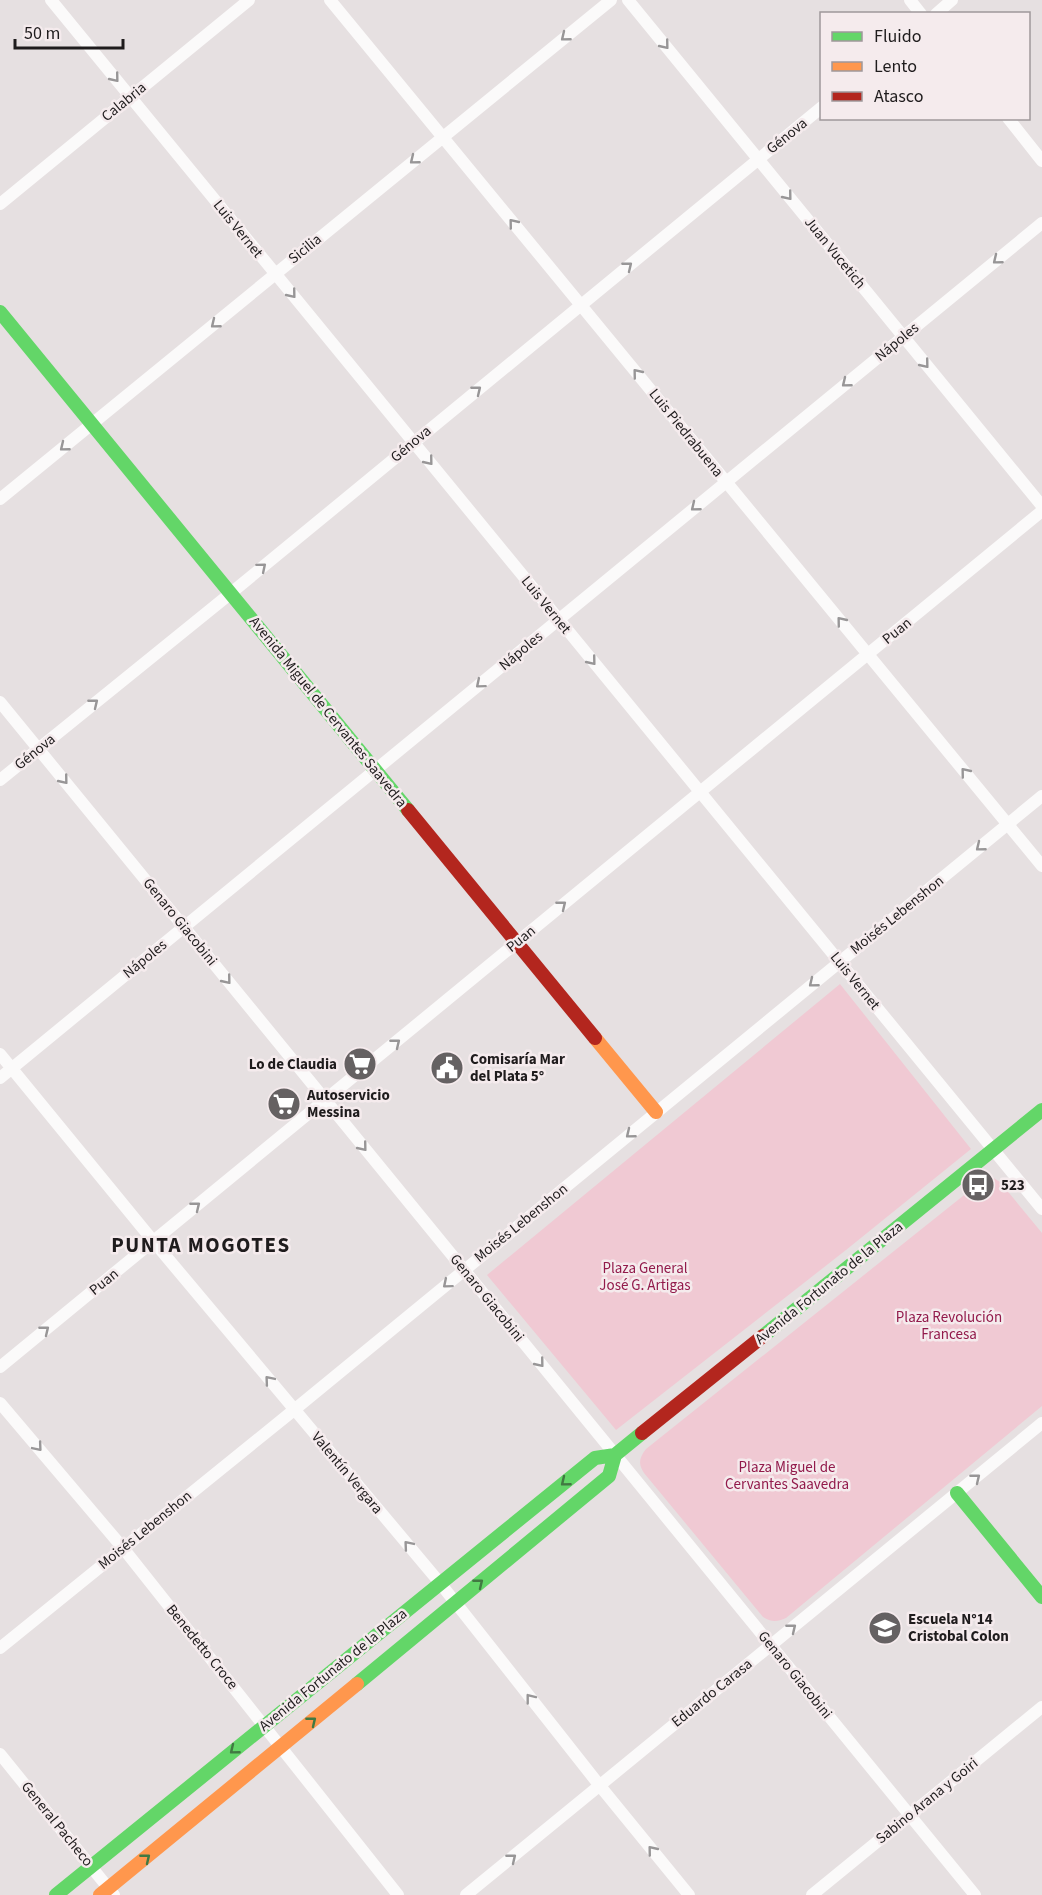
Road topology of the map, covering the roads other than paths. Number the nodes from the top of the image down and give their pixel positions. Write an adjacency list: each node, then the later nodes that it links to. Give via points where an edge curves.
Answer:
1 (51, 0): 10 (street, Luis Vernet, one-way to 10)
2 (249, 0): 10 (street, Calabria)
3 (330, 0): 13 (street, Luis Piedrabuena)
4 (610, 0): 13 (street, Sicilia, one-way to 13)
5 (628, 0): 14 (street, Juan Vucetich, one-way to 14)
6 (910, 0): 8 (street)
7 (952, 0): 9 (street)
8 (919, 12)
9 (938, 12)
10 (130, 97): 16 (street, Calabria); 18 (street, Luis Vernet)
11 (820, 109): 14 (street, Génova)
12 (1010, 120): 15 (street)
13 (443, 137): 18 (street, Sicilia, one-way to 18); 19 (street, Luis Piedrabuena, one-way to 13)
14 (758, 159): 19 (street, Génova, one-way to 14); 21 (street, Juan Vucetich, one-way to 21)
15 (1042, 160)
16 (0, 204)
17 (1042, 223): 21 (street, Nápoles, one-way to 21)
18 (275, 274): 22 (street, Sicilia, one-way to 22); 23 (street, Luis Vernet, one-way to 23)
19 (581, 304): 23 (street, Génova, one-way to 19); 24 (street, Luis Piedrabuena, one-way to 19)
20 (0, 312): 22 (main road, Avenida Miguel de Cervantes Saavedra)
21 (903, 337): 24 (street, Nápoles, one-way to 24); 26 (street, Juan Vucetich, one-way to 26)
22 (92, 424): 25 (street, Sicilia, one-way to 25); 28 (main road, Avenida Miguel de Cervantes Saavedra)
23 (413, 442): 28 (street, Génova, one-way to 23); 29 (street, Luis Vernet, one-way to 29)
24 (726, 482): 29 (street, Nápoles, one-way to 29); 30 (street, Luis Piedrabuena, one-way to 24)
25 (0, 499)
26 (1042, 506)
27 (1042, 511): 30 (street, Puan)
28 (231, 593): 32 (street, Génova, one-way to 28); 33 (main road, Avenida Miguel de Cervantes Saavedra)
29 (558, 620): 33 (street, Nápoles, one-way to 33); 35 (street, Luis Vernet, one-way to 35)
30 (868, 654): 35 (street, Puan); 37 (street, Luis Piedrabuena, one-way to 30)
31 (0, 702): 32 (street, Genaro Giacobini)
32 (38, 749): 34 (street, Génova); 39 (street, Genaro Giacobini, one-way to 39)
33 (376, 770): 39 (street, Nápoles); 40 (main road, Avenida Miguel de Cervantes Saavedra)
34 (0, 780)
35 (700, 792): 40 (street, Puan, one-way to 35); 41 (street, Luis Vernet)
36 (1042, 796): 37 (street, Moisés Lebenshon)
37 (1008, 824): 38 (street, Luis Piedrabuena); 41 (street, Moisés Lebenshon, one-way to 41)
38 (1042, 866)
39 (184, 927): 43 (street, Nápoles); 45 (street, Genaro Giacobini, one-way to 45)
40 (517, 943): 45 (street, Puan, one-way to 40); 47 (main road, Avenida Miguel de Cervantes Saavedra)
41 (839, 962): 47 (street, Moisés Lebenshon, one-way to 47); 48 (street, Luis Vernet)
42 (0, 1054): 43 (street, Valentín Vergara)
43 (12, 1069): 44 (street, Nápoles); 50 (street, Valentín Vergara)
44 (0, 1078)
45 (325, 1100): 50 (street, Puan, one-way to 45); 51 (street, Genaro Giacobini, one-way to 51)
46 (1042, 1110): 48 (main road, Avenida Fortunato de la Plaza)
47 (656, 1112): 51 (street, Moisés Lebenshon, one-way to 51)
48 (993, 1150): 49 (street, Luis Vernet); 56 (main road, Avenida Fortunato de la Plaza)
49 (1042, 1209)
50 (154, 1242): 52 (street, Puan, one-way to 50); 54 (street, Valentín Vergara, one-way to 50)
51 (464, 1270): 54 (street, Moisés Lebenshon, one-way to 54); 56 (street, Genaro Giacobini, one-way to 56)
52 (0, 1367)
53 (0, 1402): 58 (street, Benedetto Croce, one-way to 58)
54 (294, 1410): 58 (street, Moisés Lebenshon); 59 (street, Valentín Vergara, one-way to 54)
55 (1042, 1423): 57 (street, Eduardo Carasa, one-way to 55)
56 (615, 1455): 59 (main road, Avenida Fortunato de la Plaza, one-way to 59, via 595,1458); 61 (main road, Avenida Fortunato de la Plaza, one-way to 56, via 609,1476); 62 (street, Genaro Giacobini)
57 (957, 1493): 60 (main road); 62 (street, Eduardo Carasa, one-way to 57)
58 (123, 1548): 63 (street, Moisés Lebenshon); 65 (street, Benedetto Croce)
59 (440, 1583): 61 (street, Valentín Vergara); 65 (main road, Avenida Fortunato de la Plaza)
60 (1042, 1597)
61 (455, 1603): 66 (main road, Avenida Fortunato de la Plaza, one-way to 61); 68 (street, Valentín Vergara, one-way to 61)
62 (771, 1646): 68 (street, Eduardo Carasa); 69 (street, Genaro Giacobini)
63 (0, 1648)
64 (1042, 1707): 69 (street, Sabino Arana y Goiri)
65 (264, 1726): 66 (street, Benedetto Croce); 70 (main road, Avenida Fortunato de la Plaza, one-way to 70)
66 (281, 1746): 71 (main road, Avenida Fortunato de la Plaza, one-way to 66); 73 (street, Benedetto Croce)
67 (0, 1754): 70 (street, General Pacheco)
68 (600, 1786): 74 (street, Eduardo Carasa, one-way to 68); 75 (street, Valentín Vergara, one-way to 68)
69 (910, 1815): 76 (street, Sabino Arana y Goiri); 77 (street, Genaro Giacobini)
70 (91, 1866): 71 (street, General Pacheco); 72 (main road, Avenida Fortunato de la Plaza)
71 (108, 1893)
72 (56, 1895)
73 (398, 1895)
74 (466, 1895)
75 (689, 1895)
76 (812, 1895)
77 (975, 1895)

